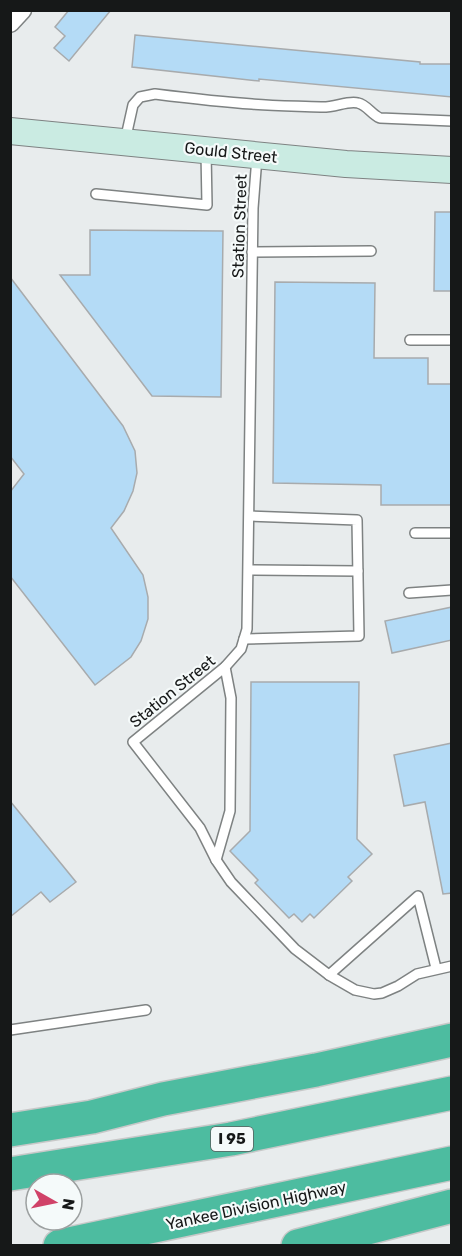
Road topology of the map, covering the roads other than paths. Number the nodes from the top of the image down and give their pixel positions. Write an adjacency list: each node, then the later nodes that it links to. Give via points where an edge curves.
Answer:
1 (22, 10): 2 (street)
2 (10, 23)
3 (452, 121): 5 (lane, via 380,118 365,106 349,102 325,107 252,105 155,94 140,97 133,105)
4 (10, 131): 5 (main road, Gould Street)
5 (125, 141): 6 (main road, Gould Street)
6 (206, 149): 7 (main road, Gould Street); 9 (lane, via 207,205)
7 (257, 155): 8 (main road, Gould Street); 11 (lane, Station Street)
8 (452, 170)
9 (96, 194)
10 (371, 251): 11 (lane)
11 (252, 252): 14 (lane, Station Street)
12 (410, 339): 13 (lane)
13 (452, 340)
14 (250, 516): 17 (lane, Station Street); 18 (lane, via 357,520)
15 (415, 533): 16 (lane)
16 (452, 533)
17 (249, 570): 18 (lane); 21 (lane, Station Street)
18 (358, 571): 21 (lane, via 359,636)
19 (452, 590): 20 (lane)
20 (409, 593)
21 (244, 639): 22 (lane, Station Street, via 241,649)
22 (225, 667): 23 (lane, via 231,698 230,811); 23 (lane, Station Street, via 133,742 196,822)
23 (216, 860): 26 (lane, Station Street, via 231,882 295,949)
24 (452, 966): 25 (lane, Station Street)
25 (436, 969): 26 (lane, Station Street, via 417,974 390,991 374,994 346,987); 26 (lane, via 418,896)
26 (328, 975)
27 (146, 1010): 28 (lane)
28 (10, 1030)
29 (452, 1040): 31 (highway)
30 (452, 1093): 35 (highway, I 95, via 231,1139)
31 (163, 1099): 32 (highway); 33 (highway, via 92,1117)
32 (10, 1116)
33 (10, 1130)
34 (452, 1163): 37 (highway, Yankee Division Highway)
35 (10, 1174)
36 (452, 1206): 38 (highway)
37 (60, 1245)
38 (298, 1245)

